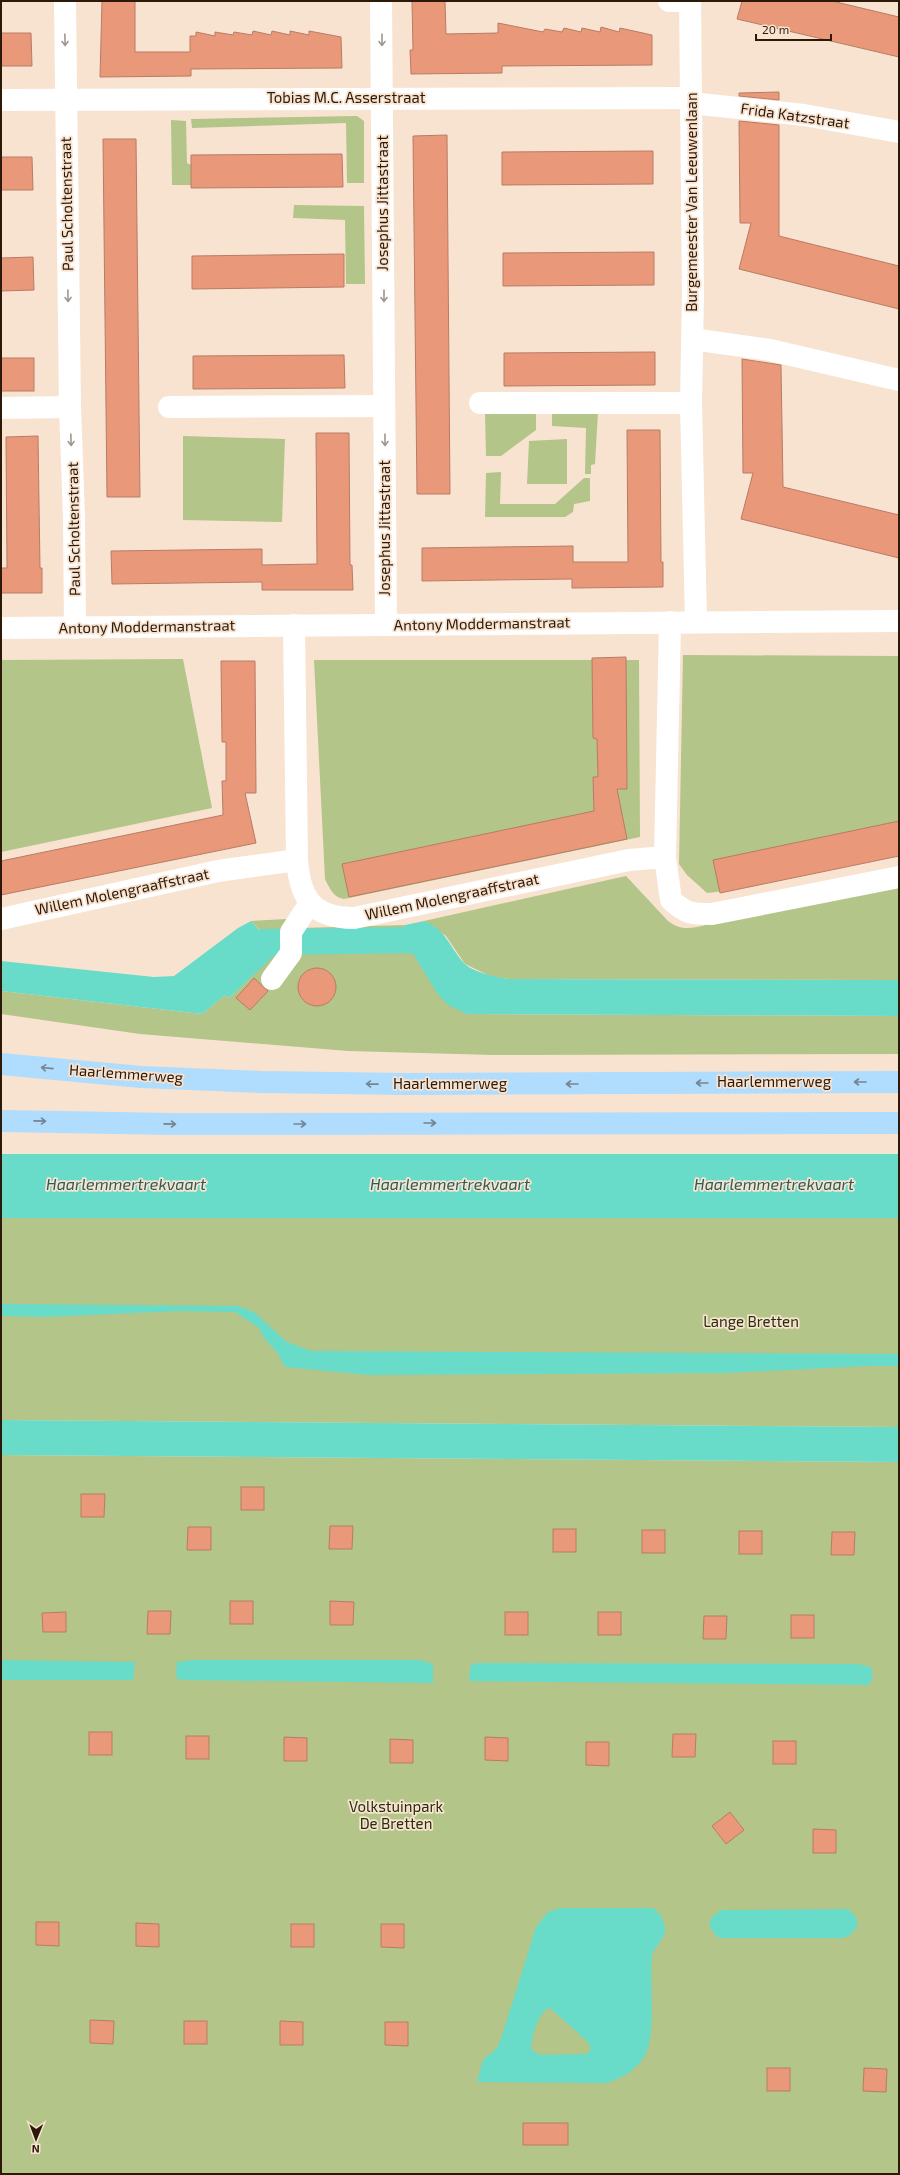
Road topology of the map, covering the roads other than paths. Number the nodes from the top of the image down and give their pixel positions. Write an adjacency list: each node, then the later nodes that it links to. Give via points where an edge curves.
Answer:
1 (65, 1): 6 (street, Paul Scholtenstraat, one-way to 6)
2 (382, 1): 5 (street, Josephus Jittastraat, one-way to 5)
3 (669, 1): 4 (street, Burgemeester Van Leeuwenlaan)
4 (690, 1): 8 (street, Burgemeester Van Leeuwenlaan)
5 (382, 98): 6 (street, Tobias M.C. Asserstraat); 8 (street, Tobias M.C. Asserstraat); 14 (street, Josephus Jittastraat, one-way to 14)
6 (66, 99): 7 (street, Tobias M.C. Asserstraat); 15 (street, Paul Scholtenstraat, one-way to 15)
7 (1, 100)
8 (691, 100): 9 (street, Frida Katzstraat, via 804,115); 10 (street, Burgemeester Van Leeuwenlaan)
9 (899, 132)
10 (692, 339): 11 (street, via 770,350); 13 (street, Burgemeester Van Leeuwenlaan)
11 (899, 380)
12 (480, 403): 13 (street)
13 (691, 403): 20 (street, Burgemeester Van Leeuwenlaan)
14 (384, 406): 16 (street); 22 (street, Josephus Jittastraat, one-way to 22)
15 (70, 407): 17 (street); 24 (street, Paul Scholtenstraat, one-way to 24)
16 (169, 407)
17 (1, 408)
18 (899, 621): 20 (street, Antony Moddermanstraat)
19 (670, 622): 20 (street, Antony Moddermanstraat); 22 (street, Antony Moddermanstraat); 25 (street)
20 (696, 622)
21 (294, 625): 22 (street, Antony Moddermanstraat); 24 (street, Antony Moddermanstraat); 26 (street)
22 (386, 625)
23 (1, 628): 24 (street, Antony Moddermanstraat)
24 (75, 628)
25 (665, 858): 27 (street, via 671,900 683,911 699,914 712,914); 28 (street, Willem Molengraaffstraat, via 629,860 354,918 338,918 320,913)
26 (297, 860): 28 (street, Willem Molengraaffstraat, via 301,888); 29 (street, Willem Molengraaffstraat, via 218,871)
27 (899, 877)
28 (310, 903): 30 (street, via 291,932 291,953)
29 (1, 918)
30 (272, 979)
31 (1, 1064): 32 (main road, Haarlemmerweg, one-way to 31, via 261,1082 141,1077)
32 (899, 1082)
33 (1, 1121): 34 (main road, one-way to 34, via 172,1124)
34 (899, 1123)

